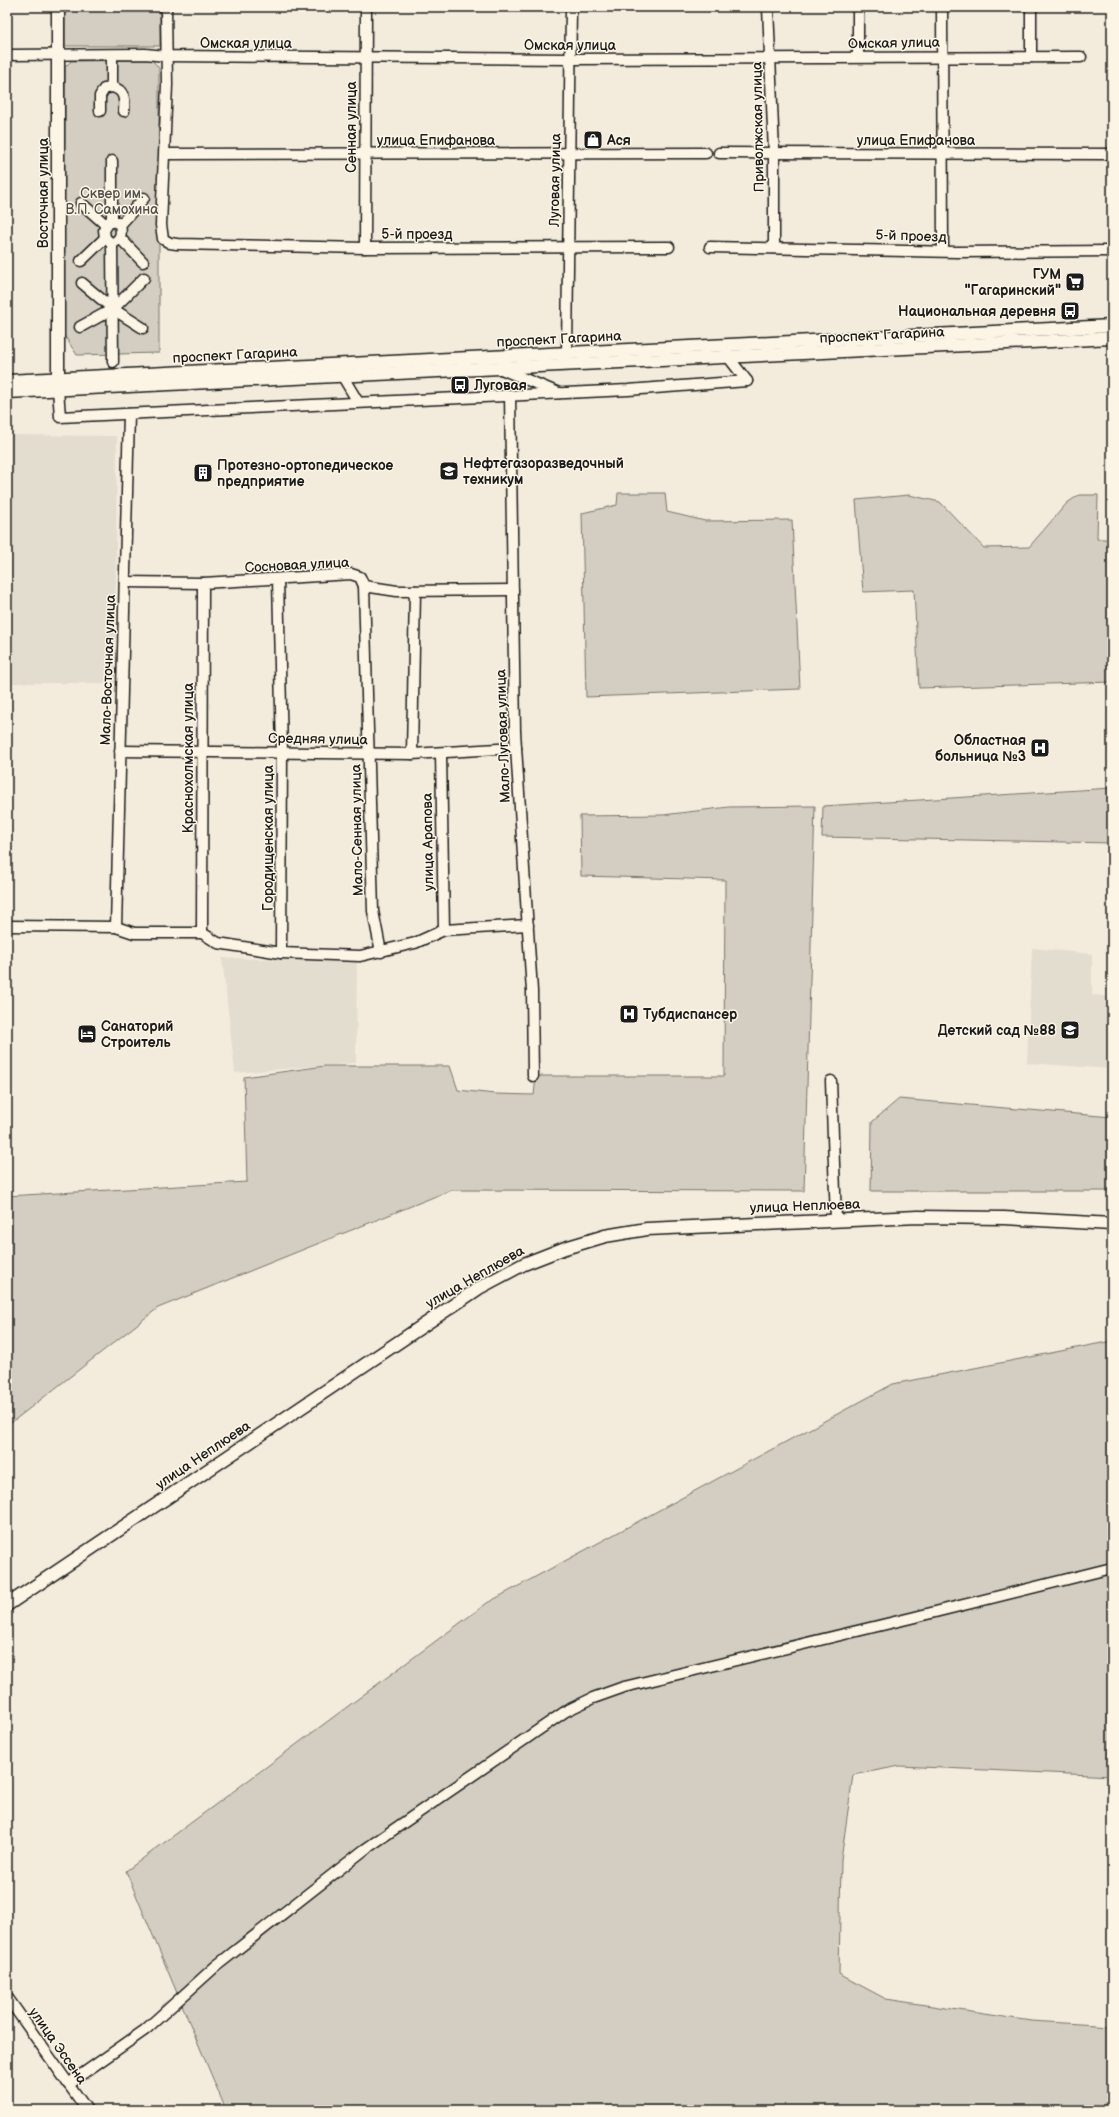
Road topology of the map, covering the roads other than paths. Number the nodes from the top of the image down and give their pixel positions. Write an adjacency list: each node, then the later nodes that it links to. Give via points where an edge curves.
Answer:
1 (58, 7): 9 (main road, Восточная улица)
2 (166, 7): 11 (street)
3 (366, 7): 16 (street, Сенная улица)
4 (571, 7): 19 (street, Луговая улица)
5 (768, 7): 17 (street, Приволжская улица)
6 (858, 7): 18 (street)
7 (942, 7): 13 (street)
8 (1031, 7): 14 (street)
9 (58, 54): 10 (street, Омская улица); 11 (street, Омская улица); 58 (main road, Восточная улица)
10 (7, 55)
11 (166, 56): 16 (street, Омская улица); 25 (street)
12 (112, 57): 20 (street)
13 (942, 57): 14 (street, Омская улица); 18 (street, Омская улица); 30 (street)
14 (1032, 57): 15 (street, Омская улица)
15 (1081, 57)
16 (366, 58): 19 (street, Омская улица); 26 (street, Сенная улица)
17 (771, 58): 18 (street, Омская улица); 19 (street, Омская улица); 24 (street, Приволжская улица)
18 (858, 58)
19 (570, 59): 27 (street, Луговая улица)
20 (112, 87): 21 (street, via 104,89 100,96); 22 (street, via 118,88 122,93 125,100)
21 (100, 111)
22 (124, 111)
23 (719, 153): 24 (street, улица Епифанова)
24 (774, 153): 30 (street, улица Епифанова); 40 (street, Приволжская улица)
25 (165, 154): 26 (street, улица Епифанова); 39 (street, 5-й проезд, via 162,225 163,239 166,241 177,244)
26 (365, 154): 27 (street, улица Епифанова); 39 (street, Сенная улица)
27 (570, 154): 28 (street, улица Епифанова); 36 (street, Луговая улица)
28 (706, 154)
29 (1112, 154): 30 (street, улица Епифанова)
30 (944, 155): 41 (street)
31 (112, 161): 34 (street)
32 (144, 198): 34 (street)
33 (81, 203): 34 (street)
34 (113, 224): 35 (street); 35 (street, via 122,232)
35 (112, 240): 43 (street); 44 (street); 47 (street)
36 (568, 247): 37 (street, 5-й проезд); 39 (street, 5-й проезд); 52 (street, Луговая улица)
37 (668, 247)
38 (710, 247): 40 (street, 5-й проезд)
39 (365, 248)
40 (774, 248): 41 (street, 5-й проезд)
41 (943, 250): 42 (street, 5-й проезд)
42 (1112, 251)
43 (82, 261)
44 (144, 262)
45 (144, 278): 47 (street)
46 (82, 283): 47 (street)
47 (113, 309): 49 (street); 50 (street); 54 (street)
48 (1112, 326): 52 (main road, проспект Гагарина)
49 (80, 327)
50 (144, 328)
51 (1112, 338): 53 (main road, проспект Гагарина)
52 (567, 353): 58 (main road, проспект Гагарина)
53 (729, 358): 55 (main road, проспект Гагарина); 60 (street, via 747,381)
54 (113, 362)
55 (501, 369): 56 (main road, проспект Гагарина); 60 (street)
56 (343, 377): 58 (main road, проспект Гагарина); 62 (street)
57 (7, 381): 58 (main road, проспект Гагарина)
58 (58, 384): 59 (main road, проспект Гагарина); 63 (street, via 60,417)
59 (7, 392)
60 (559, 393): 61 (street)
61 (510, 395): 62 (street); 68 (street, Мало-Луговая улица)
62 (358, 402): 63 (street)
63 (129, 414): 65 (street, Мало-Восточная улица)
64 (278, 579): 66 (street, Сосновая улица); 67 (street, Сосновая улица, via 351,574 360,577); 73 (street, Городищенская улица)
65 (125, 582): 66 (street, Сосновая улица); 71 (street, Мало-Восточная улица)
66 (203, 583): 72 (street, Краснохолмская улица)
67 (364, 586): 69 (street, Сосновая улица); 75 (street, Мало-Сенная улица)
68 (513, 590): 69 (street, Сосновая улица); 70 (street, Мало-Луговая улица)
69 (415, 591): 76 (street)
70 (516, 748): 74 (street, Средняя улица); 77 (street, Мало-Луговая улица)
71 (120, 751): 72 (street, Средняя улица); 79 (street, Мало-Восточная улица)
72 (202, 751): 73 (street, Средняя улица); 81 (street, Краснохолмская улица)
73 (282, 752): 75 (street, Средняя улица); 83 (street, Городищенская улица)
74 (441, 753): 76 (street, Средняя улица); 80 (street, улица Арапова)
75 (369, 754): 76 (street, Средняя улица); 82 (street, Мало-Сенная улица, via 373,911)
76 (412, 754)
77 (528, 925): 80 (street); 84 (street, Мало-Луговая улица)
78 (7, 926): 79 (street)
79 (116, 927): 81 (street, via 134,933)
80 (444, 930): 82 (street, via 417,943)
81 (202, 933): 83 (street, via 218,943)
82 (381, 952): 83 (street, via 360,956)
83 (281, 953)
84 (533, 1076)
85 (831, 1081): 86 (street)
86 (836, 1220): 87 (main road, улица Неплюева, via 965,1218); 89 (main road, улица Неплюева, via 647,1229 585,1241 524,1264 480,1288 426,1323)
87 (1112, 1224)
88 (1112, 1568): 91 (street, via 638,1683 592,1698 566,1711 364,1850 216,1966 144,2030)
89 (7, 1605)
90 (7, 1997): 91 (street, улица Эссена)
91 (68, 2084): 92 (street, улица Эссена)
92 (87, 2110)

